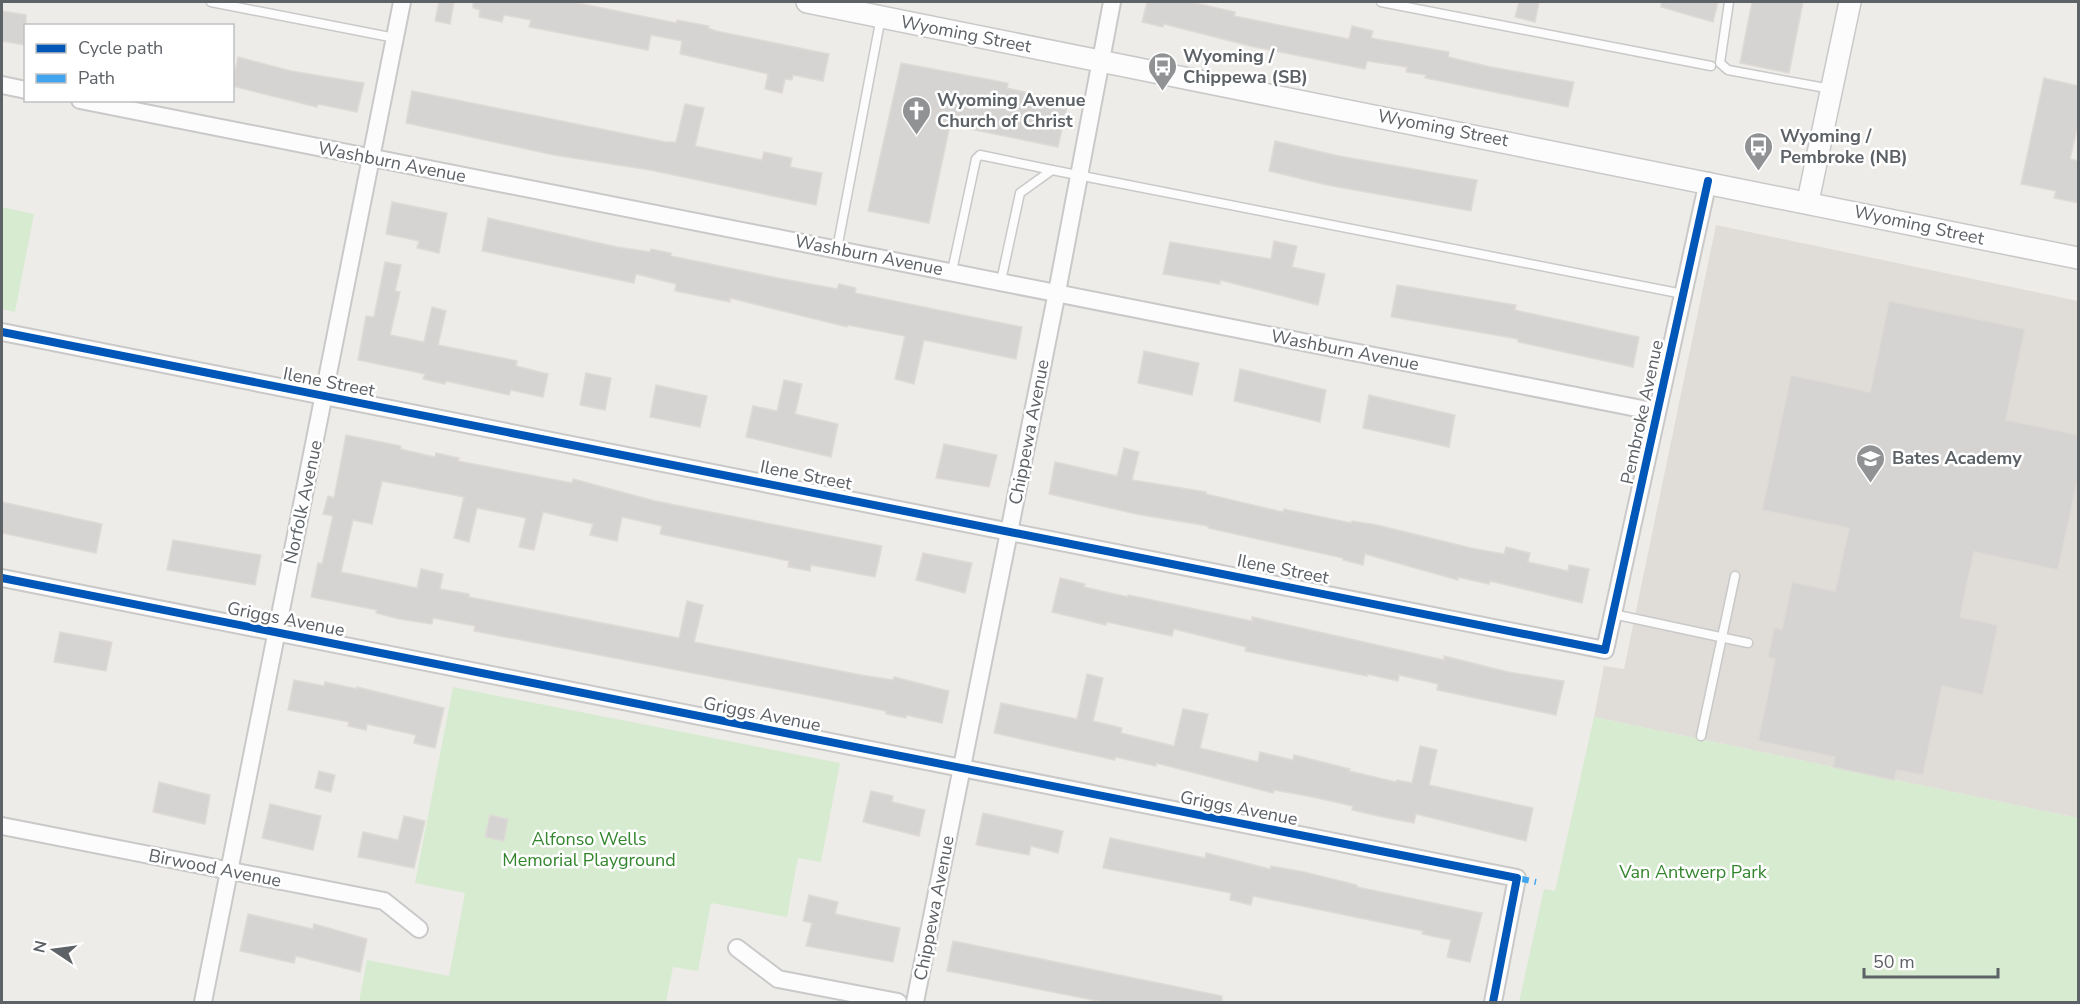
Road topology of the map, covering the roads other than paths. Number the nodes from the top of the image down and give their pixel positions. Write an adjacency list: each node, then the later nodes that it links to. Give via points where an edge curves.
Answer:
1 (211, 2): 9 (lane)
2 (402, 2): 9 (street, Norfolk Avenue)
3 (807, 2): 8 (street, Wyoming Street)
4 (1112, 2): 10 (street, Chippewa Avenue)
5 (1381, 2): 11 (lane)
6 (1729, 2): 13 (lane, via 1720,63 1728,70)
7 (1850, 2): 13 (street)
8 (882, 16): 10 (street, Wyoming Street); 21 (lane)
9 (395, 38): 16 (street, Norfolk Avenue)
10 (1100, 61): 18 (street, Chippewa Avenue); 19 (street, Wyoming Street)
11 (1711, 66)
12 (2, 85): 14 (street)
13 (1832, 89): 20 (street)
14 (24, 90)
15 (90, 102): 16 (street, Washburn Avenue)
16 (370, 158): 21 (street, Washburn Avenue); 28 (street, Norfolk Avenue)
17 (1052, 170): 18 (lane); 23 (lane, via 980,155 976,159); 24 (lane, via 1020,193)
18 (1079, 175): 25 (street, Chippewa Avenue); 26 (lane)
19 (1708, 181): 20 (street, Wyoming Street); 26 (street, Pembroke Avenue)
20 (1808, 201): 22 (street, Wyoming Street)
21 (837, 249): 23 (street, Washburn Avenue)
22 (2079, 258)
23 (952, 271): 24 (street, Washburn Avenue)
24 (1001, 281): 25 (street, Washburn Avenue)
25 (1057, 292): 29 (street, Washburn Avenue); 30 (street, Chippewa Avenue)
26 (1683, 294): 29 (street, Pembroke Avenue)
27 (2, 332): 28 (street, Ilene Street)
28 (326, 396): 30 (street, Ilene Street); 34 (street, Norfolk Avenue)
29 (1657, 412): 33 (street, Pembroke Avenue)
30 (1009, 530): 37 (street, Ilene Street); 39 (street, Chippewa Avenue)
31 (1734, 576): 35 (lane)
32 (2, 578): 34 (street, Griggs Avenue)
33 (1613, 614): 35 (lane); 37 (street, Pembroke Avenue)
34 (275, 632): 39 (street, Griggs Avenue); 41 (street, Norfolk Avenue)
35 (1721, 638): 36 (lane); 38 (lane)
36 (1748, 643)
37 (1605, 650)
38 (1701, 736)
39 (962, 769): 46 (street, Chippewa Avenue); 47 (street, Griggs Avenue, via 1518,878)
40 (2, 826): 41 (street, Birwood Avenue)
41 (229, 871): 42 (street, Birwood Avenue, via 384,901); 44 (street, Norfolk Avenue)
42 (419, 929)
43 (738, 948): 45 (street, via 778,979)
44 (203, 1002)
45 (898, 1002)
46 (915, 1002)
47 (1493, 1002)

